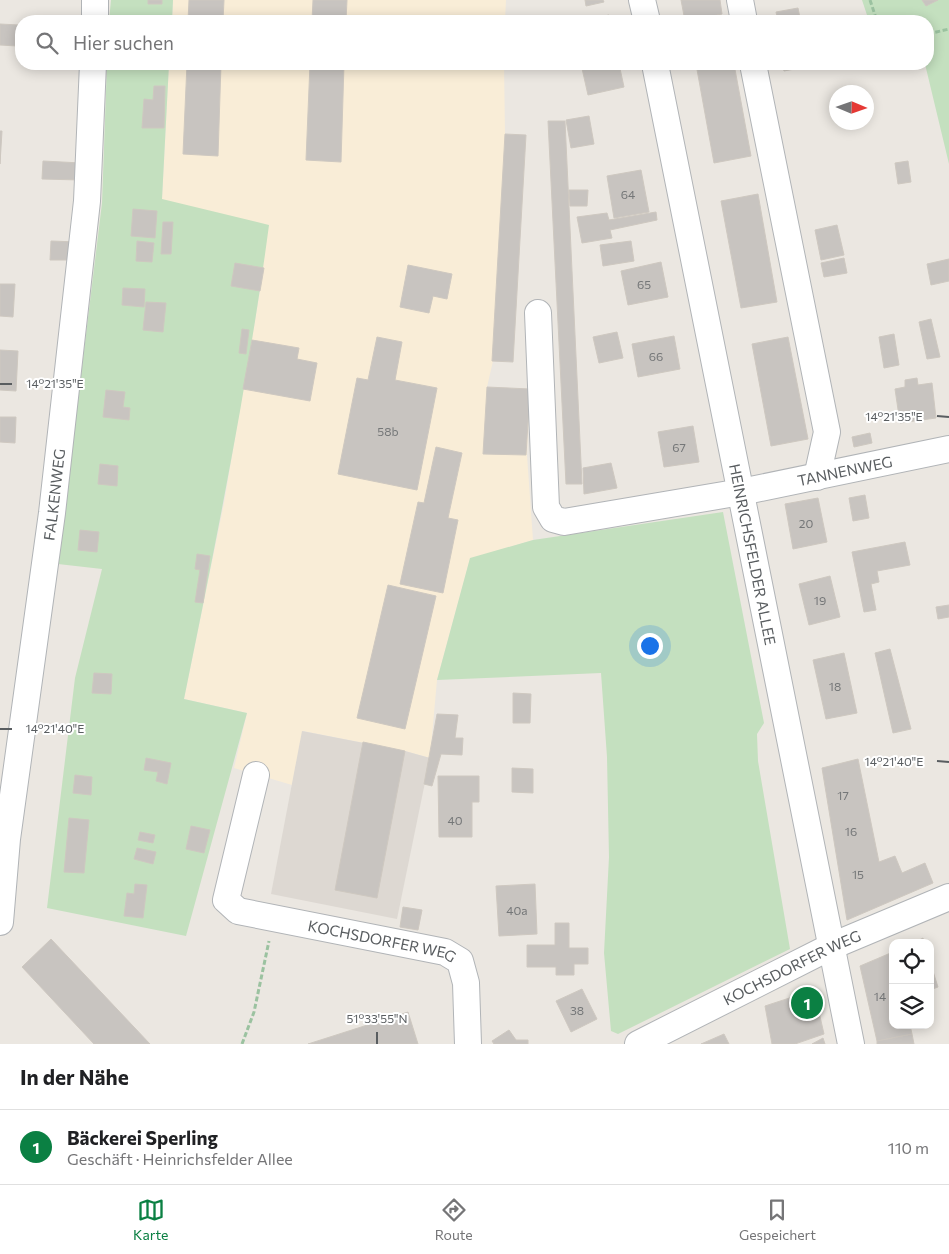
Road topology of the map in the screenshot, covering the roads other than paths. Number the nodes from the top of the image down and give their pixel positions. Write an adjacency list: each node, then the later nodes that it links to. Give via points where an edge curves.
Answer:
1 (96, 0): 4 (street)
2 (642, 0): 5 (street)
3 (740, 0): 6 (street)
4 (95, 15)
5 (646, 15)
6 (743, 15)
7 (93, 70): 16 (street, FALKENWEG, via 87,200 52,512 7,839)
8 (656, 70): 13 (street, HEINRICHSFELDER ALLEE)
9 (754, 70): 12 (street, via 827,432)
10 (538, 313): 13 (street, TANNENWEG, via 546,507 552,519 564,522)
11 (949, 449): 12 (street, TANNENWEG)
12 (817, 477): 13 (street, TANNENWEG)
13 (741, 492): 17 (street, HEINRICHSFELDER ALLEE)
14 (256, 775): 18 (street, KOCHSDORFER WEG, via 226,900 238,911 445,952 460,961 466,983)
15 (949, 897): 17 (street, KOCHSDORFER WEG)
16 (0, 922)
17 (832, 946): 19 (street, KOCHSDORFER WEG); 20 (street, HEINRICHSFELDER ALLEE)
18 (468, 1044)
19 (638, 1044)
20 (851, 1044)

